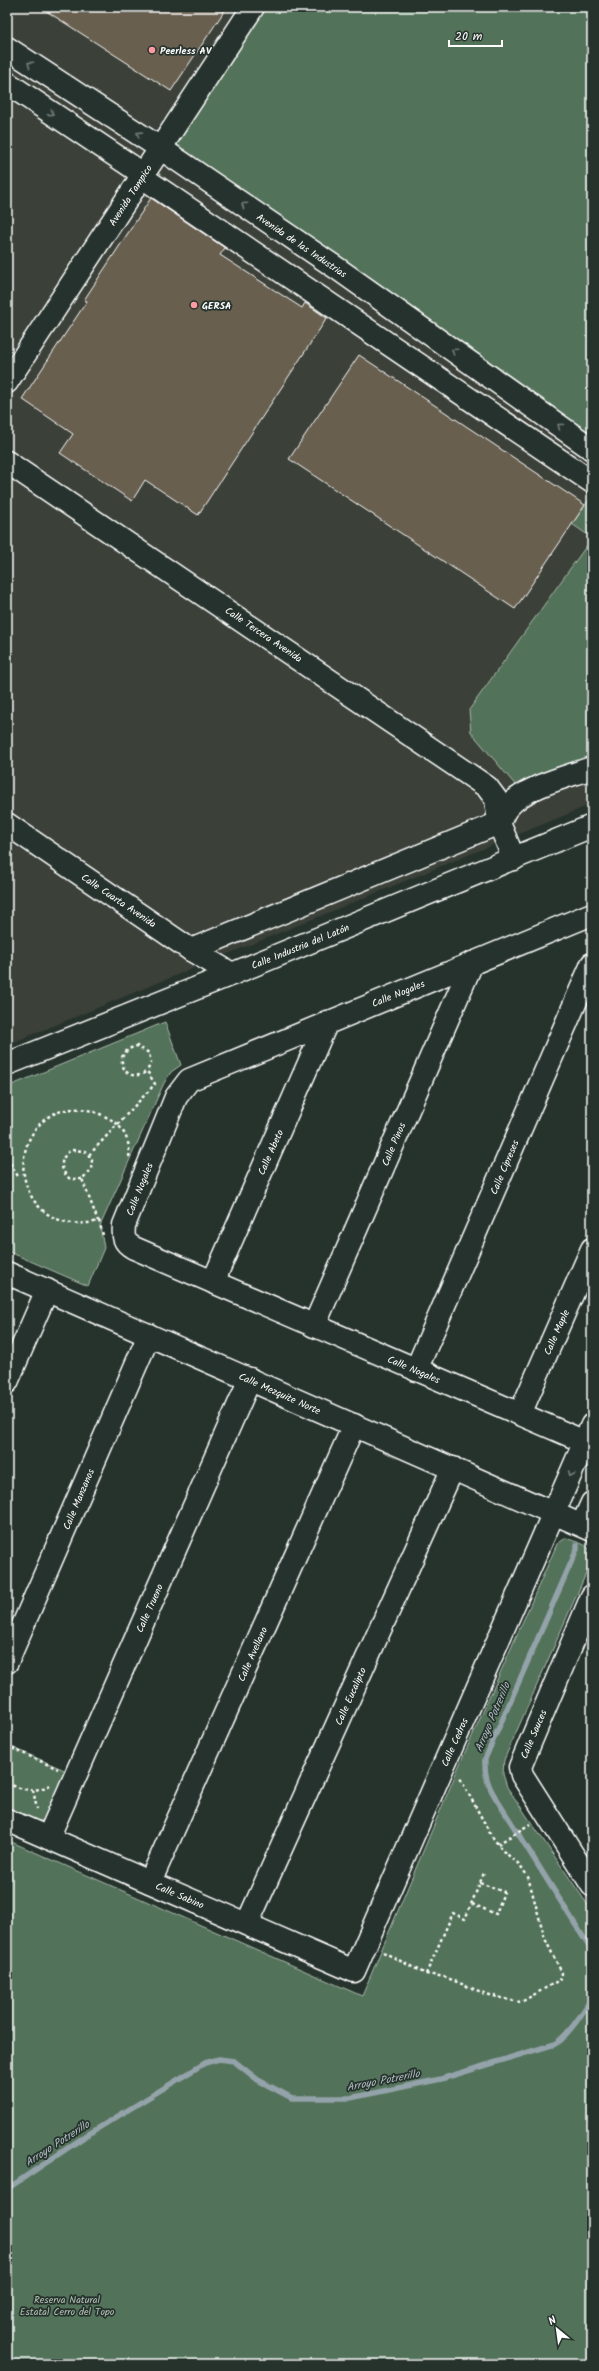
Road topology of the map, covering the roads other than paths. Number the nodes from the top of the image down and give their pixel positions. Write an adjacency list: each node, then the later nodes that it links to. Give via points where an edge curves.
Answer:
1 (253, 7): 4 (street, Avenida Tampico)
2 (7, 48): 4 (street, Avenida de las Industrias, one-way to 2)
3 (7, 83): 5 (street, one-way to 5, via 134,168)
4 (160, 148): 5 (street, Avenida Tampico); 6 (street, Avenida de las Industrias, one-way to 4)
5 (142, 177): 7 (street); 8 (street, Avenida Tampico)
6 (338, 269): 7 (street); 9 (street, Avenida de las Industrias, one-way to 6)
7 (321, 297): 11 (street)
8 (7, 382)
9 (592, 449)
10 (7, 462): 13 (street, Calle Tercera Avenida, via 487,787 496,799)
11 (592, 482)
12 (592, 768): 13 (street, via 518,798 508,806)
13 (499, 823): 16 (street, Calle Tercera Avenida); 18 (street)
14 (7, 824): 18 (street, Calle Cuarta Avenida)
15 (592, 826): 16 (street, Calle Industria del Latón)
16 (514, 859): 21 (street, Calle Industria del Latón)
17 (592, 914): 19 (street, Calle Nogales)
18 (191, 950): 21 (street, Calle Cuarta Avenida)
19 (472, 963): 22 (street, Calle Nogales); 28 (street, Calle Pinos)
20 (592, 964): 30 (street, Calle Cipreses)
21 (232, 974): 23 (street, Calle Industria del Latón)
22 (327, 1022): 26 (street, Calle Abeto); 26 (street, Calle Nogales, via 188,1080 176,1096 124,1225 125,1241 134,1248)
23 (7, 1064)
24 (592, 1249): 33 (street, Calle Maple)
25 (7, 1273): 27 (street, Calle Mezquite Norte)
26 (213, 1282): 28 (street, Calle Nogales)
27 (47, 1290): 29 (street, Calle Mezquite Norte); 32 (street)
28 (314, 1326): 30 (street, Calle Nogales)
29 (149, 1335): 31 (street, Calle Mezquite Norte); 41 (street, Calle Manzanos)
30 (416, 1370): 33 (street, Calle Nogales)
31 (250, 1379): 34 (street, Calle Mezquite Norte); 43 (street, Calle Trueno)
32 (7, 1382)
33 (520, 1414): 35 (street, Calle Nogales)
34 (354, 1425): 36 (street, Calle Mezquite Norte); 44 (street, Calle Avellano)
35 (588, 1434): 38 (street, Calle Cedros, one-way to 38)
36 (453, 1468): 38 (street, Calle Mezquite Norte); 46 (street, Calle Eucalipto)
37 (592, 1503): 39 (street)
38 (554, 1513): 39 (street, Calle Mezquite Norte); 47 (street, Calle Cedros)
39 (587, 1527)
40 (592, 1596): 45 (street, Calle Sauces, via 520,1767 522,1775)
41 (7, 1662)
42 (7, 1820): 43 (street, Calle Sabino)
43 (48, 1838): 44 (street, Calle Sabino)
44 (150, 1882): 46 (street, Calle Sabino)
45 (592, 1884)
46 (247, 1924): 47 (street, Calle Sabino)
47 (354, 1970)

